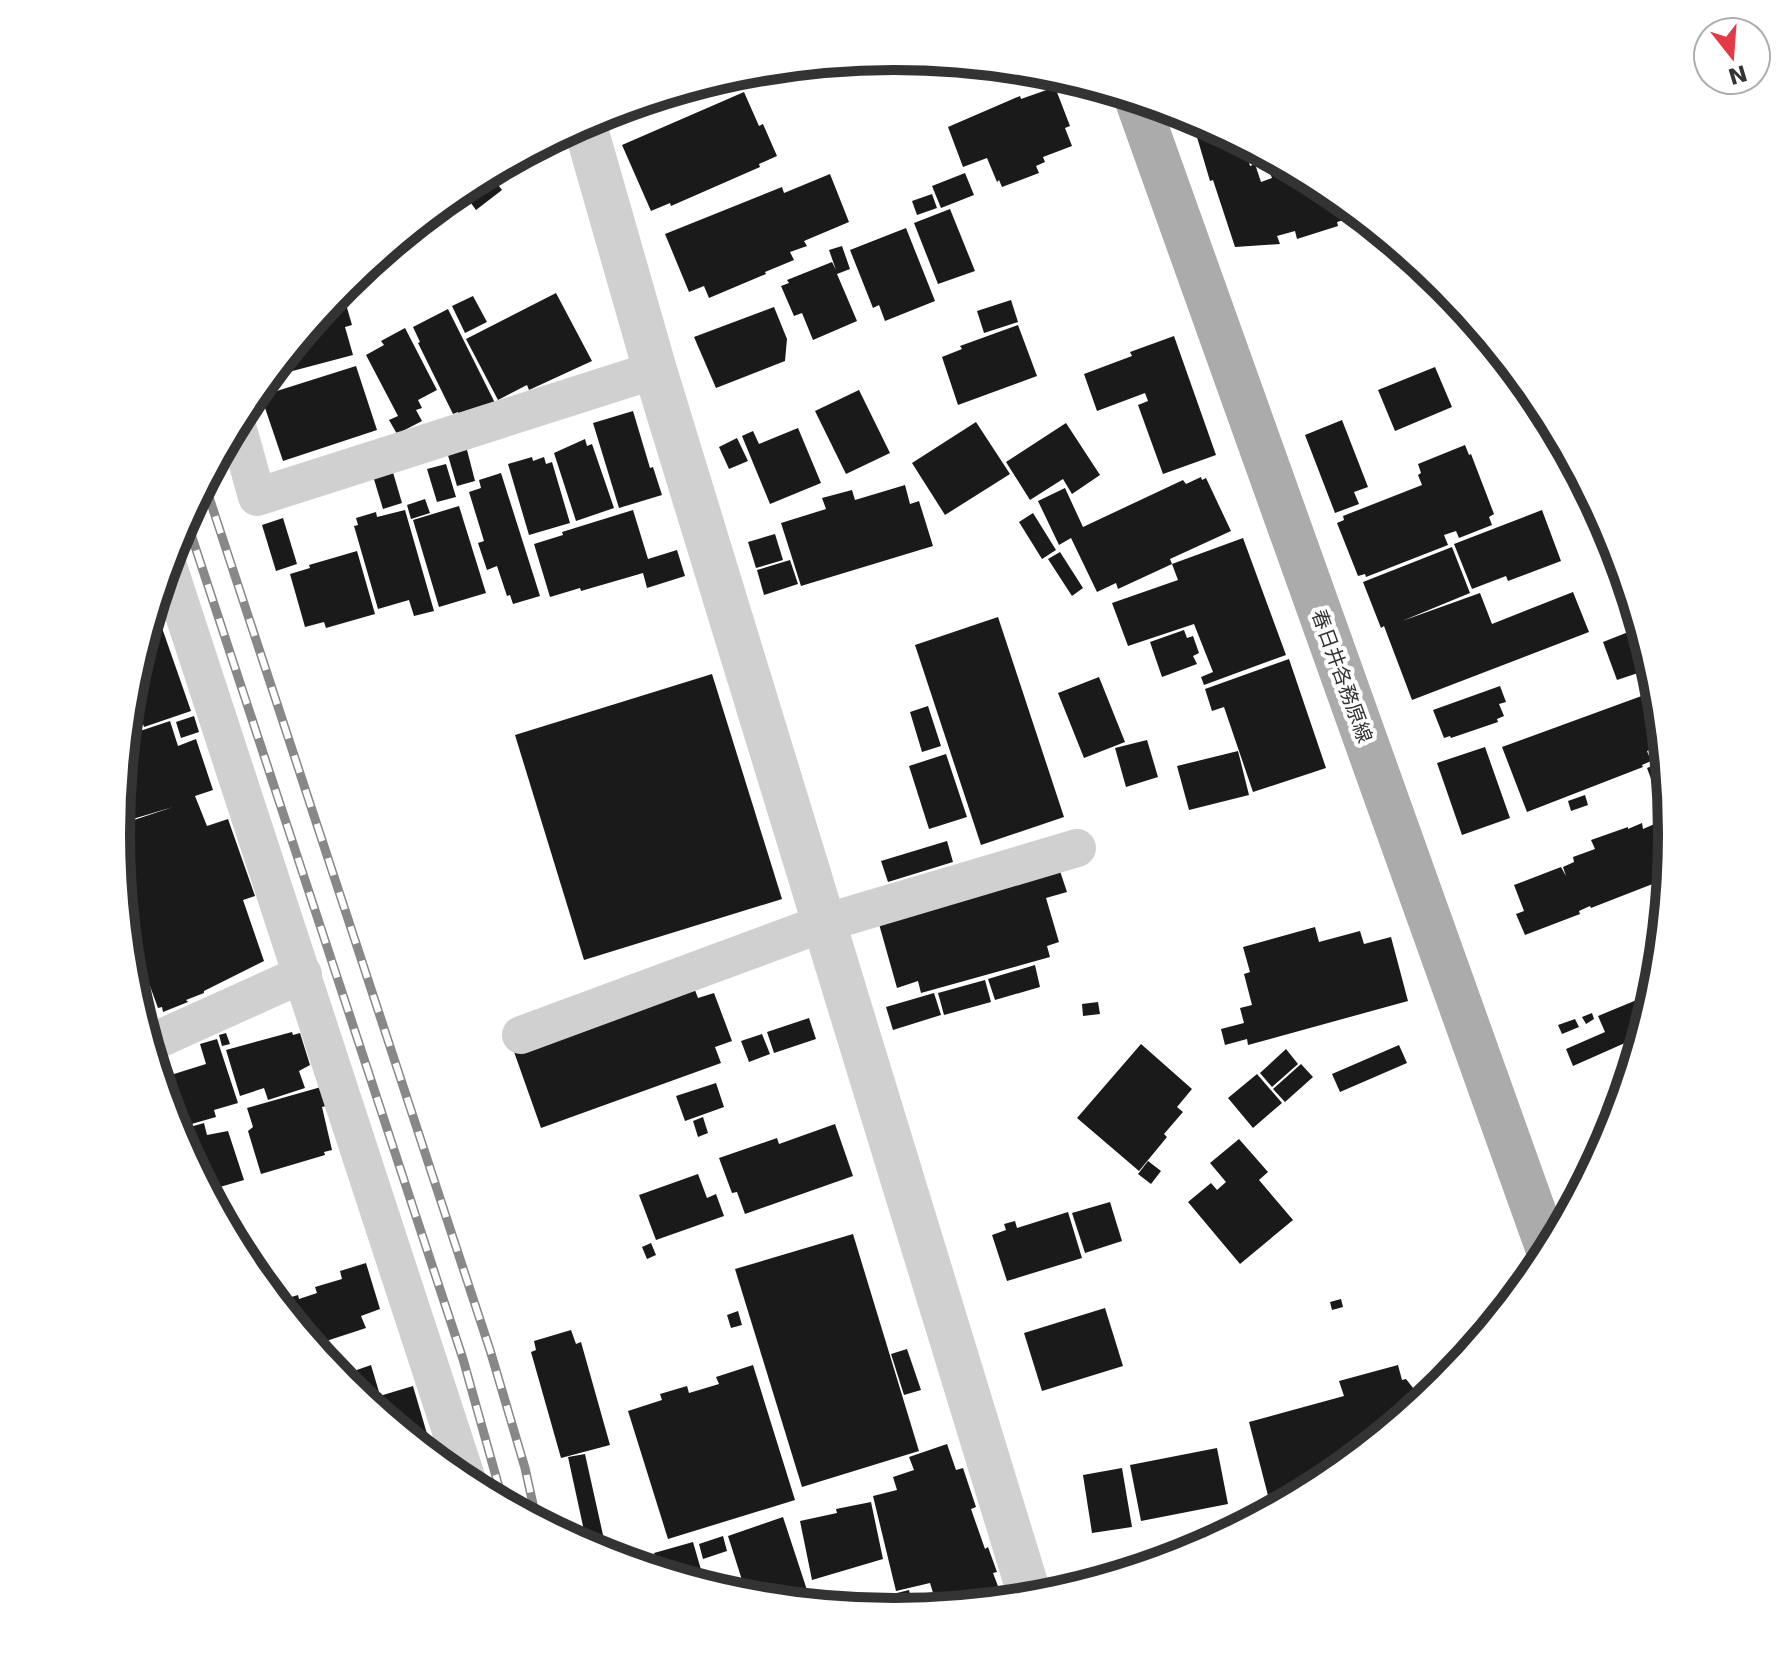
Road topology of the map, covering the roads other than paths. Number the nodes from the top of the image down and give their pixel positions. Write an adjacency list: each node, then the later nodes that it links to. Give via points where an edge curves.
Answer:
1 (1141, 111): 11 (main road, 春日井各務原線)
2 (588, 134): 3 (street)
3 (655, 370): 4 (street, via 257,497); 7 (street)
4 (241, 438)
5 (173, 581): 8 (street)
6 (1077, 848): 7 (street)
7 (824, 923): 9 (street); 13 (street)
8 (303, 974): 10 (street); 12 (street)
9 (521, 1035)
10 (158, 1039)
11 (1543, 1237)
12 (462, 1465)
13 (1027, 1587)

